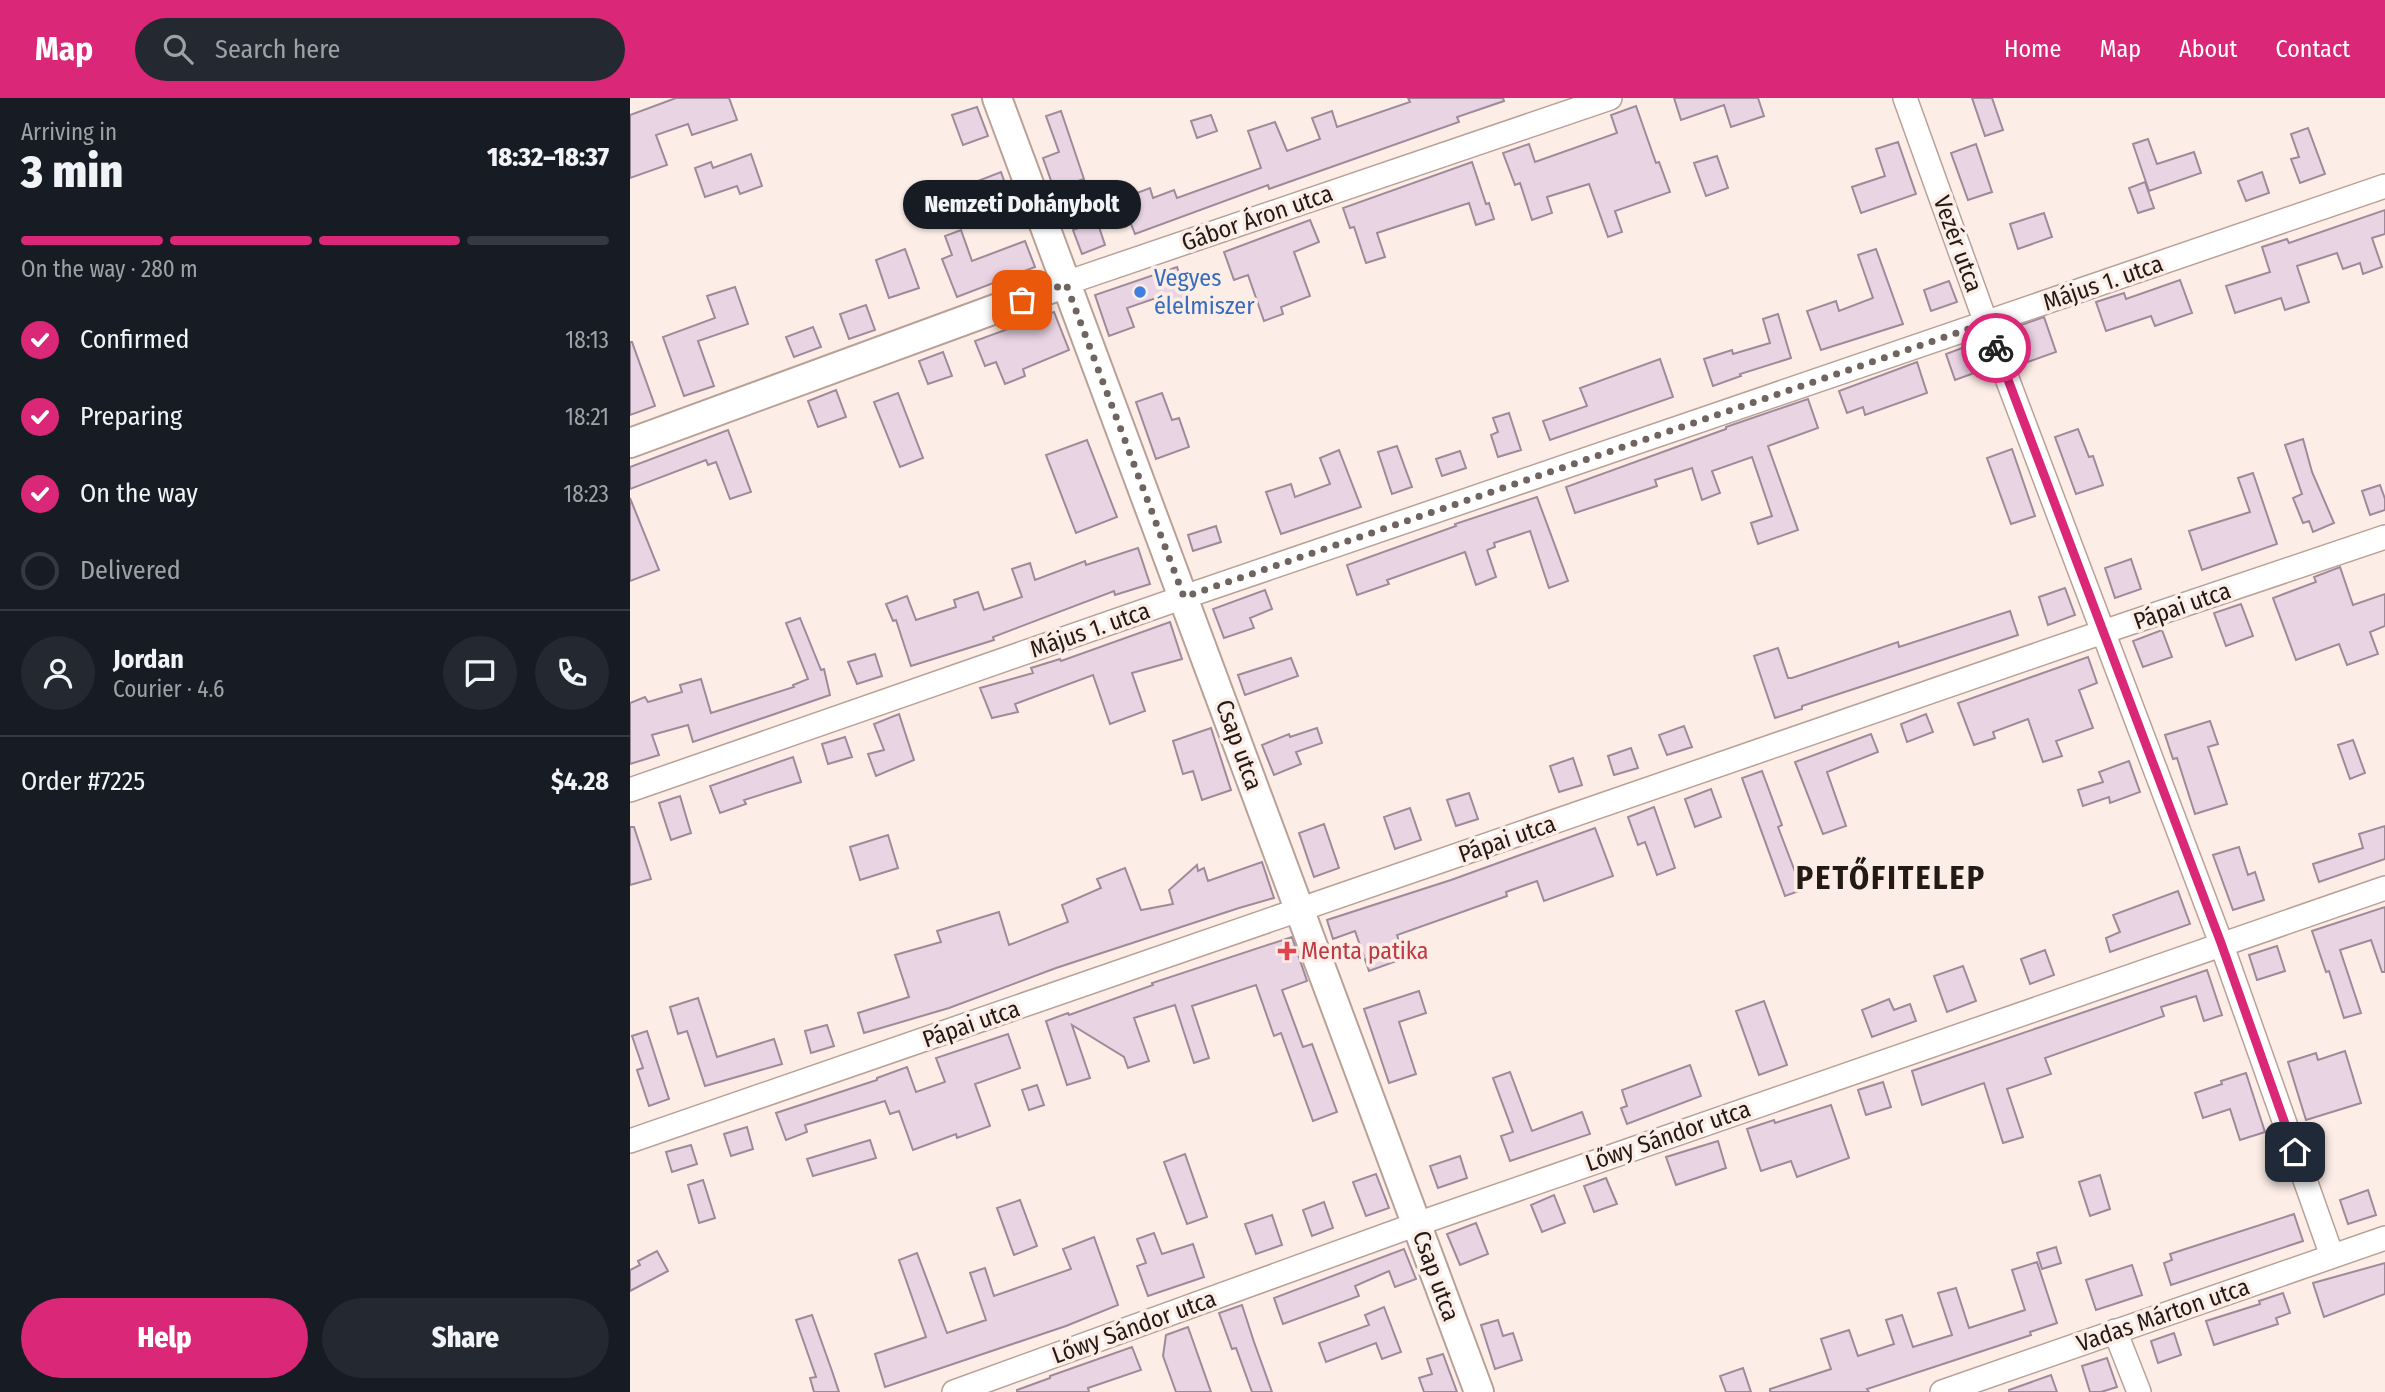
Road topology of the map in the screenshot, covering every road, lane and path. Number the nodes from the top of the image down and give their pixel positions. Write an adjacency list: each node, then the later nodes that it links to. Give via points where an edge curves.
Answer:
1 (997, 98): 5 (street, Csap utca)
2 (1609, 98): 5 (street, Gábor Áron utca)
3 (1905, 98): 6 (street, Vezér utca)
4 (2385, 186): 6 (street, Május 1. utca)
5 (1066, 284): 7 (street, Gábor Áron utca); 9 (street, Csap utca)
6 (1986, 323): 9 (street, Május 1. utca); 10 (street, Vezér utca)
7 (630, 443)
8 (2385, 537): 10 (street, Pápai utca)
9 (1184, 597): 11 (street, Május 1. utca); 13 (street, Csap utca)
10 (2102, 632): 13 (street, Pápai utca); 14 (street, Vezér utca)
11 (630, 790)
12 (2385, 888): 14 (street, Lőwy Sándor utca)
13 (1301, 911): 15 (street, Pápai utca); 16 (street, Csap utca)
14 (2221, 943): 16 (street, Lőwy Sándor utca); 18 (street, Vezér utca)
15 (630, 1141)
16 (1417, 1224): 20 (street, Lőwy Sándor utca); 21 (street, Csap utca)
17 (2385, 1238): 18 (street, Vadas Márton utca)
18 (2332, 1256): 19 (street, Vadas Márton utca)
19 (2115, 1331): 22 (street, Vadas Márton utca); 23 (street)
20 (954, 1392)
21 (1479, 1392)
22 (1942, 1392)
23 (2139, 1392)

